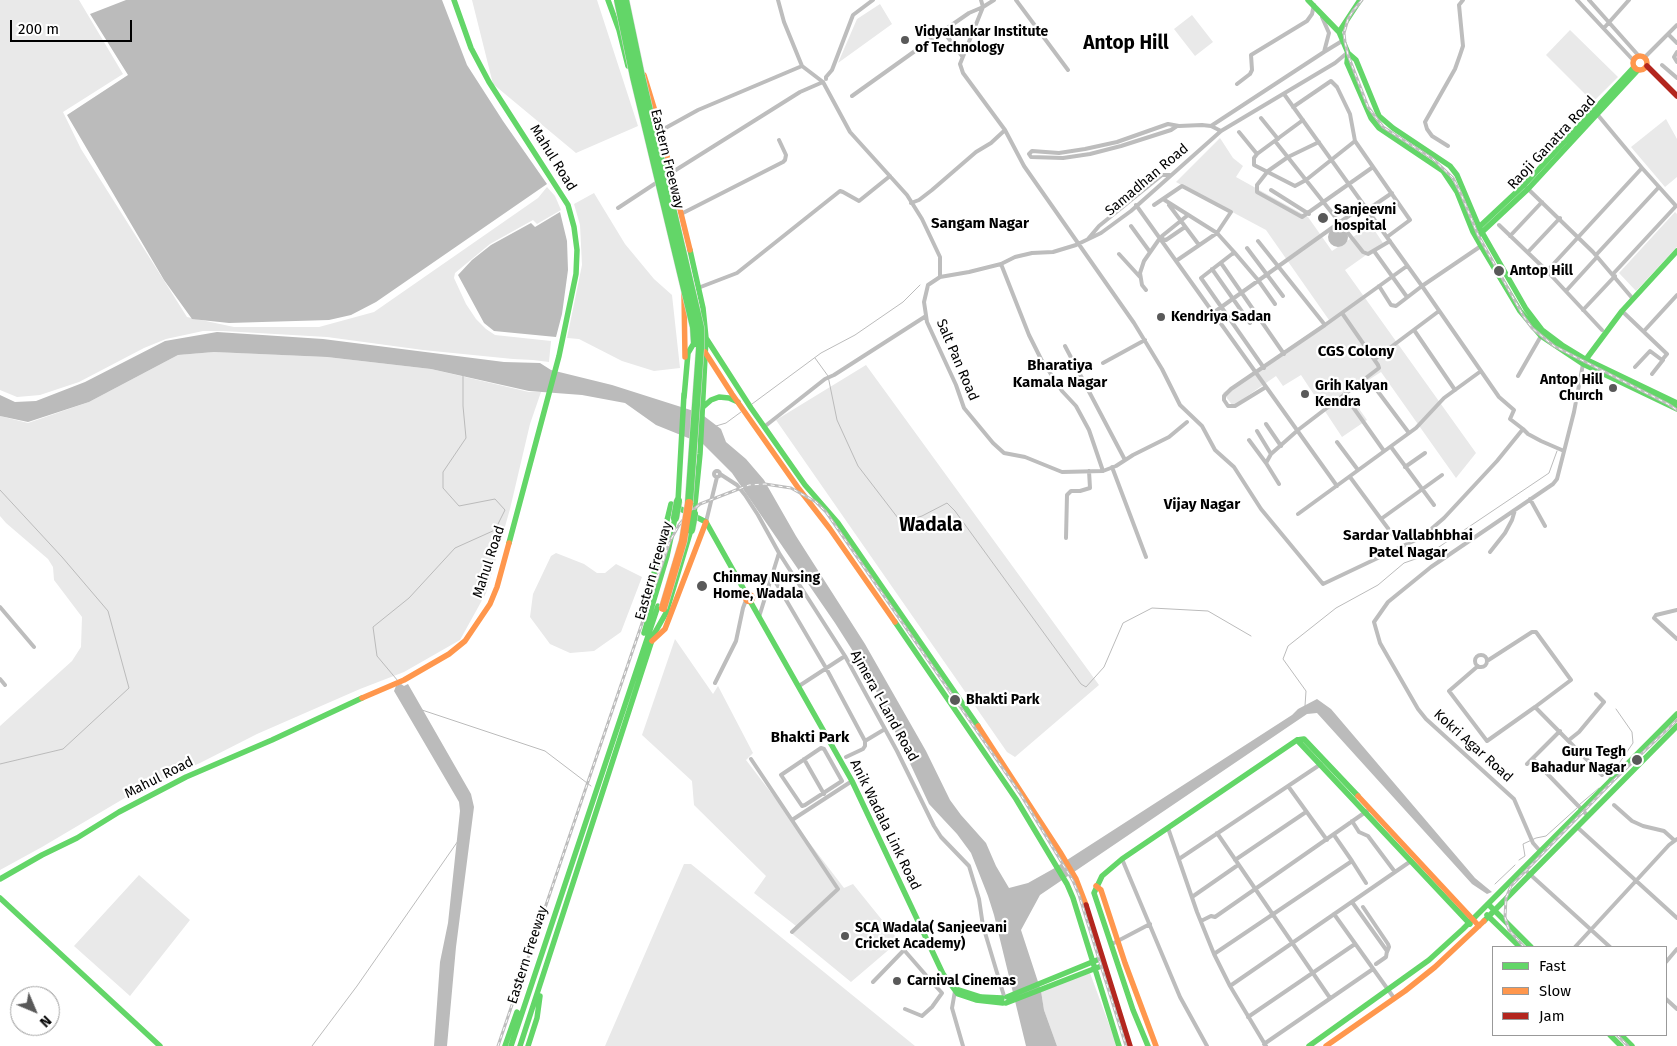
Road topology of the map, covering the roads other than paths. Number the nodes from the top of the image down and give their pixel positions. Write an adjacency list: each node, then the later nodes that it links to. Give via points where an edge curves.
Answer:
1 (454, 0): 282 (main road, Mahul Road, via 471,48 489,82 568,206 577,250 576,274 559,356 522,500 490,604 465,641 404,680 186,777)
2 (608, 0): 69 (main road, via 619,30)
3 (618, 0): 49 (main road); 224 (main road, Eastern Freeway, bridge, via 695,336 686,494 673,560)
4 (625, 0): 224 (main road, Eastern Freeway, bridge, via 700,330 688,511 683,541)
5 (778, 0): 34 (street)
6 (873, 0): 37 (street, via 853,15)
7 (981, 0): 16 (street)
8 (994, 0): 16 (street)
9 (1016, 0): 35 (street)
10 (1360, 0): 21 (main road)
11 (1463, 0): 57 (street, via 1459,5 1463,46 1455,70 1425,122 1432,136)
12 (1577, 0): 19 (street)
13 (1589, 0): 17 (street)
14 (1629, 0): 17 (street)
15 (1313, 5): 21 (main road); 25 (street, via 1329,33); 38 (street, via 1307,21 1250,55 1252,70)
16 (983, 7): 20 (street); 28 (street)
17 (1610, 23): 19 (street); 30 (street)
18 (1677, 25): 22 (street)
19 (1604, 28): 30 (street)
20 (943, 31): 28 (street); 40 (street)
21 (1338, 32): 23 (main road)
22 (1668, 34): 24 (street); 30 (street)
23 (1342, 41): 25 (street); 27 (main road)
24 (1677, 43)
25 (1324, 52): 47 (street)
26 (1677, 52): 31 (street, via 1674,57)
27 (1348, 53): 29 (main road); 32 (main road); 39 (street, Samadhan Road)
28 (962, 56): 48 (street, via 963,72)
29 (1356, 60): 32 (main road); 95 (main road, via 1379,116 1450,166 1462,185)
30 (1638, 62): 41 (main road, via 1648,61 1647,66); 43 (main road, Raoji Ganatra Road)
31 (1677, 62)
32 (1348, 63): 95 (main road, via 1371,118 1379,128 1442,170)
33 (1662, 65): 36 (street)
34 (802, 66): 37 (street); 49 (street, via 698,110)
35 (1068, 70)
36 (1677, 78)
37 (825, 80): 65 (street, via 800,92); 67 (street, via 850,132)
38 (1237, 84)
39 (1284, 94): 42 (street); 50 (street, Samadhan Road)
40 (852, 96)
41 (1677, 96)
42 (1293, 107): 45 (street); 55 (street, via 1331,80 1345,101)
43 (1596, 112): 63 (street); 71 (main road, Raoji Ganatra Road)
44 (1261, 118): 53 (street)
45 (1303, 120): 53 (street); 54 (street)
46 (1177, 126): 47 (street); 56 (street, via 1168,124); 58 (street)
47 (1211, 126): 50 (street)
48 (1004, 130): 77 (street, via 932,190); 104 (street, via 1024,166)
49 (660, 131): 65 (main road)
50 (1221, 131): 66 (street, Samadhan Road)
51 (1239, 132): 59 (street)
52 (779, 140): 86 (street, via 786,154 783,162)
53 (1276, 140): 59 (street); 60 (street)
54 (1318, 142): 60 (street); 61 (street)
55 (1355, 142): 61 (street); 62 (street)
56 (1098, 146): 58 (street); 58 (street, via 1059,153 1029,153 1031,157 1063,158)
57 (1448, 146)
58 (1099, 152)
59 (1257, 154): 64 (street, via 1254,165)
60 (1288, 157): 64 (street); 68 (street)
61 (1331, 159): 68 (street); 70 (street)
62 (1373, 167): 70 (street); 74 (street)
63 (1642, 168): 72 (street); 99 (street)
64 (1268, 171): 68 (street, via 1295,186); 87 (street, via 1257,185 1257,192 1298,216)
65 (670, 174): 69 (street); 86 (main road)
66 (1170, 175): 80 (street, Samadhan Road); 101 (street, via 1162,175 1099,226)
67 (890, 176): 77 (street); 131 (street, via 859,201 840,192 736,273)
68 (1306, 180): 79 (street)
69 (658, 181): 84 (street); 128 (main road, via 678,241)
70 (1349, 185): 79 (street); 82 (street)
71 (1526, 187): 76 (street); 95 (main road, Raoji Ganatra Road)
72 (1659, 188): 83 (street); 114 (street)
73 (1271, 190): 87 (street)
74 (1392, 193): 85 (street); 98 (street, via 1410,220)
75 (1163, 199): 78 (street); 81 (street); 96 (street, via 1182,186 1231,212)
76 (1542, 202): 89 (street); 97 (street)
77 (911, 203): 124 (street, via 940,257)
78 (1168, 203): 88 (street); 90 (street)
79 (1325, 203): 87 (street); 91 (street)
80 (1136, 205): 100 (street); 101 (street, Samadhan Road, via 1101,233)
81 (1154, 205)
82 (1364, 205): 85 (street); 91 (street)
83 (1677, 207): 123 (street)
84 (618, 208)
85 (1367, 210): 98 (street)
86 (681, 214): 131 (main road)
87 (1309, 214)
88 (1188, 215): 90 (street); 96 (street)
89 (1560, 218): 99 (street); 111 (street)
90 (1181, 221): 94 (street); 94 (street, via 1162,239 1166,240)
91 (1340, 222): 108 (street, via 1363,252); 118 (street)
92 (1499, 225): 97 (street)
93 (1131, 226): 110 (street)
94 (1185, 227): 105 (street)
95 (1478, 232): 106 (main road); 134 (main road)
96 (1217, 233): 105 (street); 112 (street)
97 (1510, 236): 111 (street)
98 (1387, 237): 103 (street)
99 (1579, 237): 114 (street); 121 (street)
100 (1160, 238): 110 (street); 115 (street)
101 (1088, 239): 104 (street, Samadhan Road)
102 (1258, 241): 118 (street)
103 (1390, 241): 108 (street); 119 (street)
104 (1078, 244): 117 (street, Samadhan Road, via 1053,252 1015,257); 157 (street)
105 (1199, 245): 115 (street)
106 (1481, 246): 130 (street); 134 (main road)
107 (1247, 248): 122 (street)
108 (1374, 251): 126 (street)
109 (1677, 251): 140 (main road)
110 (1150, 252): 125 (street)
111 (1528, 252): 121 (street)
112 (1235, 253): 116 (street); 127 (street)
113 (1119, 254): 125 (street)
114 (1597, 256): 123 (street); 133 (street)
115 (1176, 261): 145 (street)
116 (1221, 262): 120 (street); 135 (street)
117 (1001, 264): 124 (street, Samadhan Road); 202 (street, via 1033,343 1051,375 1076,406 1089,430)
118 (1278, 266): 122 (street); 150 (street)
119 (1407, 266): 126 (street); 130 (street)
120 (1212, 269): 139 (street); 142 (street, via 1203,275 1202,280)
121 (1548, 271): 133 (street)
122 (1266, 274): 127 (street); 137 (street)
123 (1614, 275): 140 (street); 143 (street)
124 (940, 277): 148 (street, Salt Pan Road, via 928,285 924,302)
125 (1140, 277): 132 (street)
126 (1392, 277): 129 (street); 138 (street)
127 (1258, 280): 135 (street); 141 (street)
128 (687, 282): 155 (main road); 174 (main road, via 684,291)
129 (1379, 286): 138 (street, via 1394,306); 147 (street)
130 (1422, 286): 138 (street); 144 (street)
131 (698, 288): 156 (main road)
132 (1146, 290)
133 (1566, 291): 143 (street)
134 (1512, 292): 154 (main road, via 1520,311); 163 (main road, via 1542,330)
135 (1242, 293): 139 (street); 160 (street)
136 (1677, 295): 153 (street)
137 (1283, 296)
138 (1407, 297)
139 (1232, 299): 142 (street); 149 (street)
140 (1633, 300): 146 (main road)
141 (1275, 304)
142 (1221, 306): 145 (street); 166 (street)
143 (1583, 310): 152 (street)
144 (1439, 311): 151 (street); 167 (street)
145 (1213, 312): 168 (street)
146 (1622, 312): 153 (street); 163 (main road)
147 (1342, 313): 150 (street); 161 (street)
148 (926, 316): 182 (street, via 825,379); 201 (street, Salt Pan Road, via 964,408 993,443 1004,453 1025,456 1062,472)
149 (1250, 322)
150 (1325, 326): 160 (street)
151 (1414, 330): 161 (street); 173 (street)
152 (1602, 330)
153 (1644, 331): 162 (street, via 1667,353)
154 (1540, 336): 163 (main road); 170 (street)
155 (697, 338): 156 (main road); 159 (main road); 174 (main road, via 688,354)
156 (706, 338): 159 (main road); 177 (main road)
157 (1145, 340): 164 (street); 183 (street, via 1180,405 1202,426 1215,450 1234,467 1261,509 1323,584 1422,537 1444,518)
158 (1066, 346): 195 (street)
159 (705, 352): 177 (main road); 178 (main road)
160 (1284, 354): 166 (street)
161 (1374, 359): 184 (street, via 1378,370)
162 (1663, 360): 165 (street, via 1650,351); 169 (street)
163 (1584, 361): 176 (main road); 179 (main road); 192 (street, Kokri Agar Road)
164 (1103, 363)
165 (1635, 367)
166 (1264, 368): 168 (street)
167 (1481, 371): 173 (street); 183 (street, via 1499,397 1514,410 1510,419)
168 (1256, 373): 172 (street); 172 (street, via 1231,389 1224,396 1225,403 1235,406)
169 (1652, 374)
170 (1518, 376)
171 (1373, 385): 186 (street)
172 (1266, 387): 184 (street)
173 (1455, 390): 186 (street)
174 (684, 398): 210 (main road)
175 (1348, 400): 191 (street)
176 (1677, 403)
177 (744, 406): 178 (main road, via 730,398 719,397); 182 (main road); 196 (main road)
178 (703, 409): 228 (main road, bridge, via 691,530 666,613)
179 (1677, 409)
180 (1188, 422): 195 (street, Salt Pan Road, via 1169,437)
181 (1266, 424): 189 (street)
182 (764, 427): 196 (main road)
183 (1523, 429): 192 (street)
184 (1298, 430): 189 (street); 206 (street)
185 (1257, 431): 194 (street)
186 (1410, 433): 190 (street)
187 (1249, 440): 197 (street)
188 (1337, 442): 200 (street)
189 (1281, 446): 194 (street)
190 (1391, 447): 191 (street); 198 (street)
191 (1384, 451): 200 (street)
192 (1564, 451): 209 (street, Kokri Agar Road, via 1557,479)
193 (1425, 453): 198 (street)
194 (1271, 454): 197 (street)
195 (1126, 460): 199 (street, Salt Pan Road)
196 (783, 461): 207 (main road)
197 (1266, 463): 205 (street)
198 (1405, 466): 208 (street)
199 (1112, 468): 202 (street, Salt Pan Road); 221 (street)
200 (1358, 470): 204 (street)
201 (1089, 471): 202 (street, Salt Pan Road); 218 (street, via 1090,488 1071,491 1067,496)
202 (1103, 471)
203 (1442, 475): 208 (street)
204 (1350, 477): 206 (street); 214 (street)
205 (1279, 484)
206 (1337, 486): 213 (street)
207 (802, 487): 310 (main road, via 838,523 1024,794 1076,879); 313 (main road, via 1016,799 1067,884)
208 (1422, 489): 211 (street); 214 (street)
209 (1530, 499): 212 (street, Kokri Agar Road); 216 (street)
210 (674, 503): 215 (main road); 224 (main road, bridge, via 675,518); 224 (main road, via 648,598)
211 (1434, 505)
212 (1514, 510): 219 (street, via 1512,520); 273 (street, Kokri Agar Road, via 1410,584 1388,602 1374,622 1380,643 1418,709 1514,799)
213 (1298, 514)
214 (1380, 519): 217 (street)
215 (706, 522): 220 (street, Ajmera l-Land Road, via 718,476 737,485 745,494); 223 (main road, Anik Wadala Link Road); 228 (main road, via 665,629)
216 (1545, 526)
217 (1393, 535)
218 (1066, 538)
219 (1490, 552)
220 (779, 553): 222 (street); 231 (street, Ajmera l-Land Road)
221 (1146, 557)
222 (772, 576): 227 (street); 234 (street)
223 (748, 599): 227 (main road, Anik Wadala Link Road); 236 (street, via 736,641)
224 (658, 606): 228 (main road, Eastern Freeway); 317 (main road, Eastern Freeway)
225 (0, 608): 230 (street)
226 (1677, 610): 229 (street, via 1654,618)
227 (759, 617): 238 (main road, Anik Wadala Link Road)
228 (652, 639): 317 (main road, Eastern Freeway)
229 (1677, 639)
230 (34, 647)
231 (845, 656): 234 (street); 243 (street, Ajmera l-Land Road)
232 (1487, 661): 233 (street, via 1484,666); 233 (street, via 1484,656 1479,656 1475,662); 240 (street, via 1536,632 1571,680)
233 (1478, 666): 240 (street, via 1449,690 1487,741)
234 (826, 668): 238 (street); 246 (street)
235 (0, 679): 237 (street)
236 (714, 683)
237 (5, 685)
238 (798, 686): 248 (main road, Anik Wadala Link Road)
239 (1596, 694): 245 (street, via 1604,702)
240 (1535, 707): 244 (street)
241 (1677, 714): 247 (main road)
242 (1677, 726): 247 (main road)
243 (885, 729): 246 (street); 325 (street, Ajmera l-Land Road, via 934,826 968,866)
244 (1560, 732): 245 (street); 252 (street)
245 (1569, 740): 256 (street)
246 (865, 741): 249 (street, via 864,747)
247 (1655, 742): 261 (main road); 264 (main road)
248 (833, 755): 251 (street, via 821,748); 255 (main road, Anik Wadala Link Road)
249 (846, 757)
250 (751, 759): 265 (street)
251 (804, 759): 259 (street); 259 (street, via 782,777 802,806)
252 (1533, 759): 254 (street); 261 (street)
253 (1322, 763): 258 (street); 262 (main road); 267 (main road, via 1304,739 1297,740)
254 (1527, 764)
255 (842, 771): 257 (main road, Anik Wadala Link Road); 259 (street, via 841,783)
256 (1602, 774)
257 (852, 781): 259 (street); 316 (main road, Anik Wadala Link Road)
258 (1288, 786): 263 (street); 269 (street)
259 (825, 796): 265 (street)
260 (1614, 805): 272 (street, via 1632,821 1664,831)
261 (1580, 807): 264 (street); 273 (main road)
262 (1367, 811): 266 (street); 276 (main road)
263 (1306, 812): 271 (street); 278 (street)
264 (1588, 816): 268 (main road)
265 (792, 820): 300 (street, via 838,889)
266 (1352, 822): 270 (street); 280 (street, via 1359,832 1368,836)
267 (1168, 827): 274 (main road); 275 (street)
268 (1577, 827): 281 (main road); 283 (street)
269 (1217, 833): 275 (street); 278 (street)
270 (1334, 835): 271 (street); 277 (street)
271 (1327, 840): 285 (street)
272 (1676, 840): 283 (street)
273 (1540, 852): 279 (main road)
274 (1122, 859): 297 (street); 302 (main road, via 1102,876 1096,886 1101,890)
275 (1179, 859): 286 (street)
276 (1413, 860): 280 (street); 296 (main road)
277 (1352, 861): 284 (street); 293 (street)
278 (1237, 863): 285 (street); 286 (street)
279 (1524, 868): 281 (street); 290 (main road)
280 (1395, 872): 288 (street)
281 (1530, 874): 292 (main road); 299 (street)
282 (0, 879)
283 (1636, 881): 294 (street); 299 (street)
284 (1366, 883)
285 (1254, 889): 293 (street); 295 (street, via 1215,916)
286 (1192, 897): 295 (street)
287 (0, 898): 336 (main road)
288 (1352, 902): 291 (street); 308 (street)
289 (1362, 907): 308 (street, via 1390,947)
290 (1485, 907): 292 (main road); 296 (main road)
291 (1334, 914): 303 (street); 304 (street)
292 (1491, 914): 298 (main road); 301 (main road)
293 (1272, 915): 303 (street); 309 (street)
294 (1677, 918)
295 (1201, 921): 309 (street)
296 (1471, 921): 298 (main road); 322 (main road)
297 (1150, 924): 302 (street); 346 (street, via 1180,997)
298 (1477, 928): 324 (main road, via 1435,967)
299 (1591, 930): 305 (street); 306 (street)
300 (792, 932)
301 (1518, 942)
302 (1115, 943): 327 (main road); 330 (main road)
303 (1292, 943): 315 (street); 320 (street)
304 (1355, 944): 314 (street); 315 (street)
305 (1576, 946)
306 (1609, 946)
307 (1677, 949): 311 (street)
308 (1387, 952): 312 (street, via 1386,957)
309 (1214, 954): 320 (street)
310 (1103, 961): 313 (main road); 343 (main road)
311 (1667, 961)
312 (1376, 964)
313 (1094, 965): 325 (main road); 342 (main road)
314 (1373, 969): 322 (street); 323 (street)
315 (1313, 973): 323 (street); 332 (street)
316 (943, 974): 318 (street); 321 (main road, Anik Wadala Link Road)
317 (539, 976): 331 (main road, Eastern Freeway); 337 (main road, via 517,1011); 340 (main road, via 537,1018)
318 (931, 981): 319 (street, via 904,950); 328 (street, via 942,992 932,1007 922,1016)
319 (872, 982)
320 (1230, 986): 332 (street)
321 (956, 989): 325 (main road, Anik Wadala Link Road, via 958,994 976,1000); 341 (street, via 952,1008)
322 (1389, 991): 324 (street); 347 (main road)
323 (1330, 998): 334 (street)
324 (1394, 998): 348 (main road)
325 (1007, 999)
326 (1667, 999): 329 (street)
327 (1141, 1007): 330 (main road); 345 (main road)
328 (905, 1009)
329 (1677, 1009)
330 (1133, 1010): 344 (main road)
331 (526, 1016): 338 (main road, Eastern Freeway); 339 (main road, Eastern Freeway)
332 (1248, 1017): 334 (street)
333 (1612, 1036): 335 (main road)
334 (1265, 1045)
335 (1626, 1045)
336 (160, 1046)
337 (505, 1046)
338 (511, 1046)
339 (520, 1046)
340 (528, 1046)
341 (963, 1046)
342 (1120, 1046)
343 (1130, 1046)
344 (1148, 1046)
345 (1156, 1046)
346 (1207, 1046)
347 (1309, 1046)
348 (1326, 1046)

